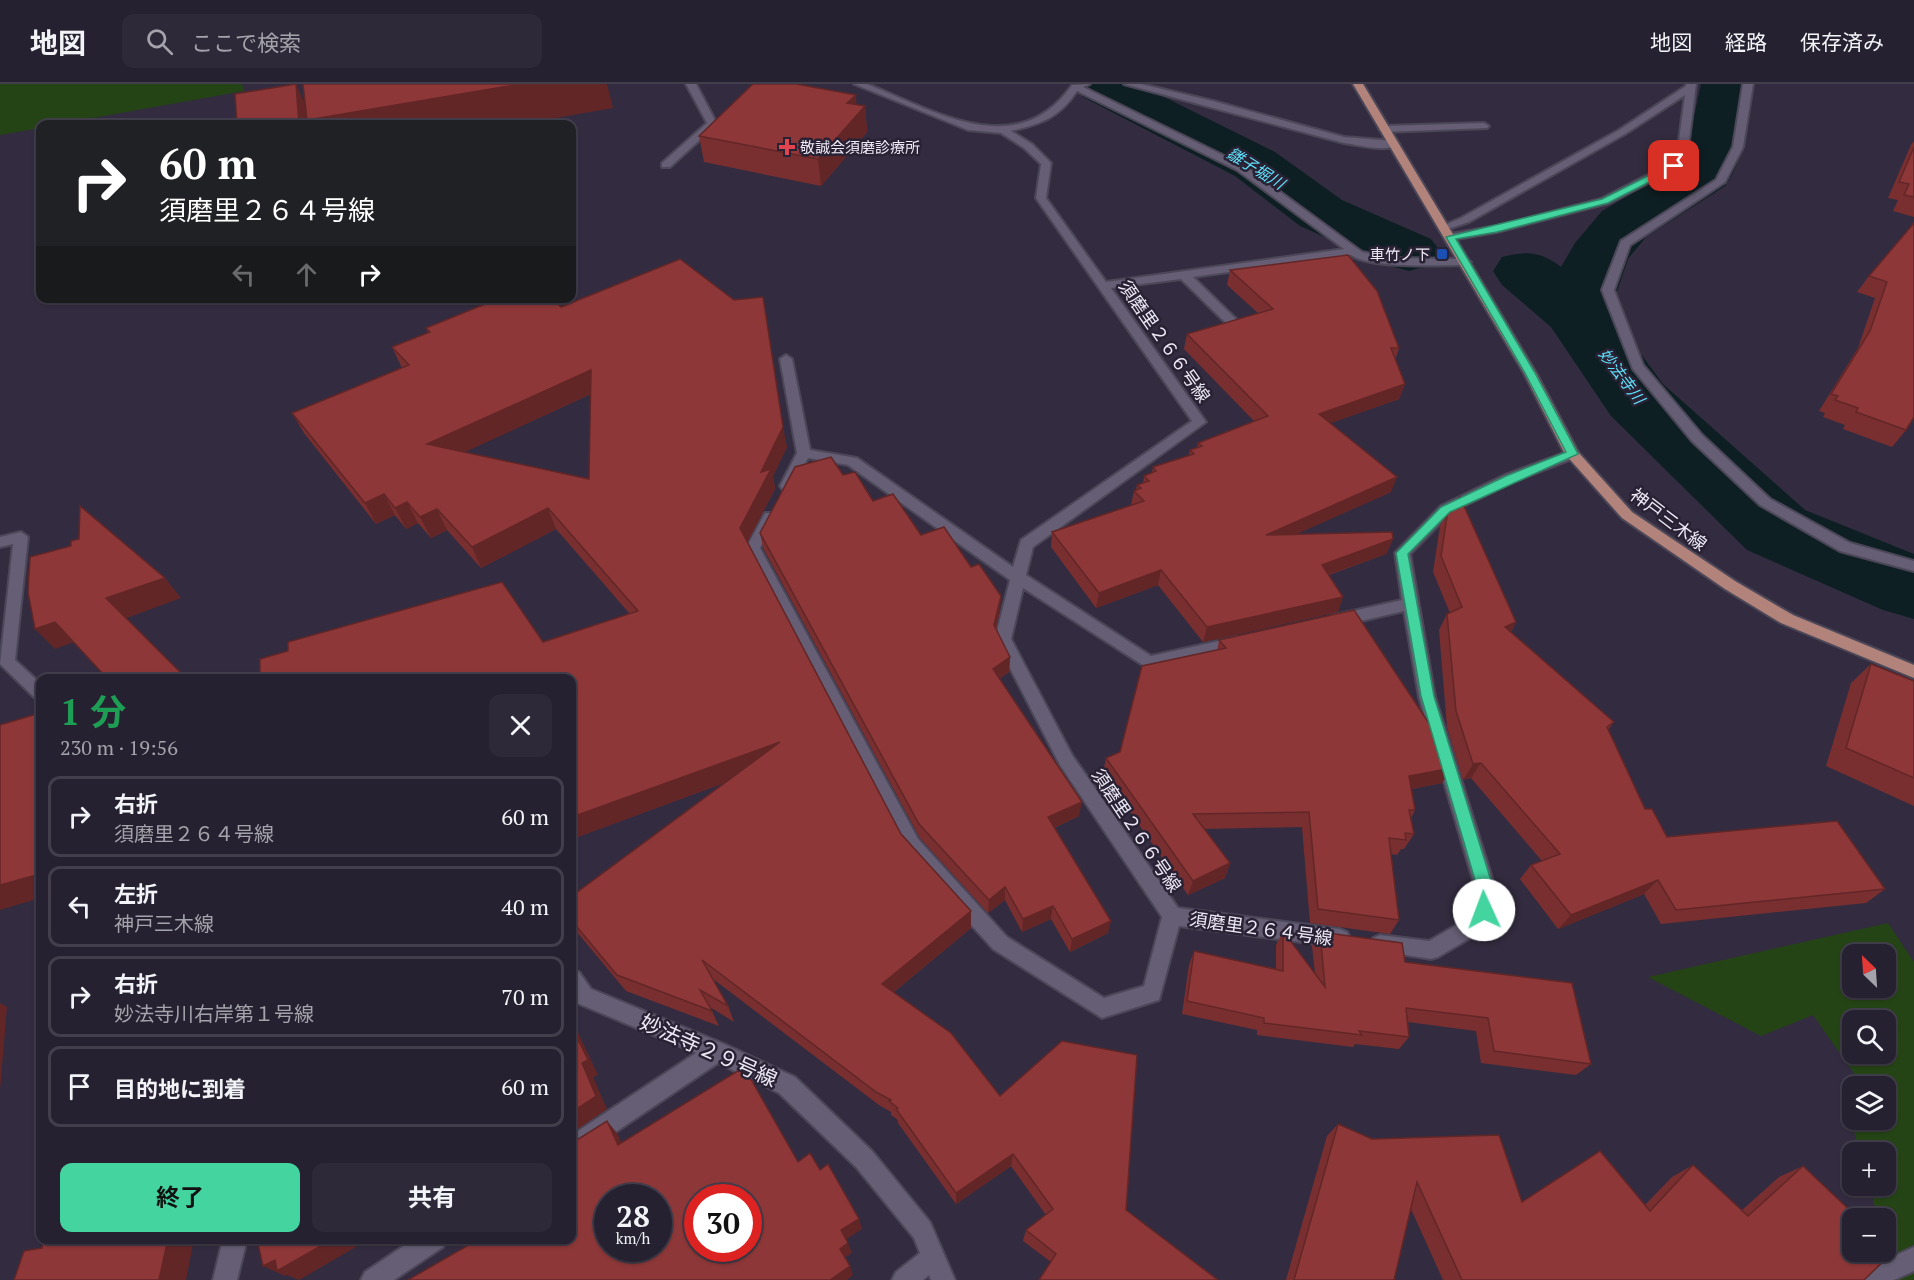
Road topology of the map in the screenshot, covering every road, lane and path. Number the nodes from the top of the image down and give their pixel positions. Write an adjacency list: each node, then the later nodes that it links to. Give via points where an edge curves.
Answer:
1 (691, 84): 13 (street, via 712,124)
2 (859, 84): 11 (street, via 971,128)
3 (1086, 84): 8 (street)
4 (1129, 84): 12 (street, via 1326,137)
5 (1358, 84): 10 (main road, 神戸三木線)
6 (1748, 84): 24 (street, via 1738,147 1720,182 1625,243 1608,290 1637,366 1697,438 1765,501 1845,547)
7 (1691, 86): 14 (street, via 1622,132); 14 (street, via 1683,148 1674,166 1605,201 1497,229)
8 (1075, 87): 11 (street, via 1064,103 1037,122); 15 (street, via 1241,168)
9 (1484, 126): 10 (street)
10 (1383, 129): 12 (main road, 神戸三木線)
11 (1003, 130): 18 (street, 須磨里２６６号線, via 1047,163 1041,198)
12 (1394, 144): 14 (main road, 神戸三木線)
13 (666, 165)
14 (1448, 232): 16 (main road, 神戸三木線)
15 (1353, 251): 16 (street, via 1393,261); 17 (street)
16 (1465, 262): 22 (main road, 神戸三木線)
17 (1184, 275): 18 (street); 19 (street)
18 (1103, 286): 25 (street, 須磨里２６６号線, via 1199,422 1026,544)
19 (1234, 324)
20 (786, 359): 21 (street)
21 (804, 453): 25 (street, via 852,461); 31 (street, 須磨里２６６号線, via 753,548 911,845 1000,943 1102,1008 1152,993)
22 (1572, 454): 26 (street, 須磨里２６４号線, via 1446,509 1402,553); 29 (main road, 神戸三木線, via 1628,515 1730,585 1787,619)
23 (0, 542): 30 (street, via 21,537 7,662)
24 (1914, 566)
25 (1017, 577): 28 (street, via 1149,663); 31 (street, 須磨里２６６号線, via 1003,639 1066,760)
26 (1411, 604): 27 (street); 31 (street, 須磨里２６４号線, via 1427,696 1488,897 1480,922 1431,950)
27 (1320, 625)
28 (1251, 640)
29 (1914, 672)
30 (36, 688)
31 (1172, 916)
32 (576, 985): 33 (street, 妙法寺２９号線, via 584,996)
33 (717, 1052): 34 (street); 37 (street, 妙法寺２９号線, via 787,1085 864,1159 922,1230)
34 (576, 1145)
35 (234, 1244): 39 (street)
36 (427, 1244): 40 (street)
37 (933, 1257): 41 (street); 42 (street, 妙法寺２９号線)
38 (1914, 1259): 43 (street)
39 (225, 1280)
40 (373, 1280)
41 (904, 1280)
42 (943, 1280)
43 (1868, 1280)

